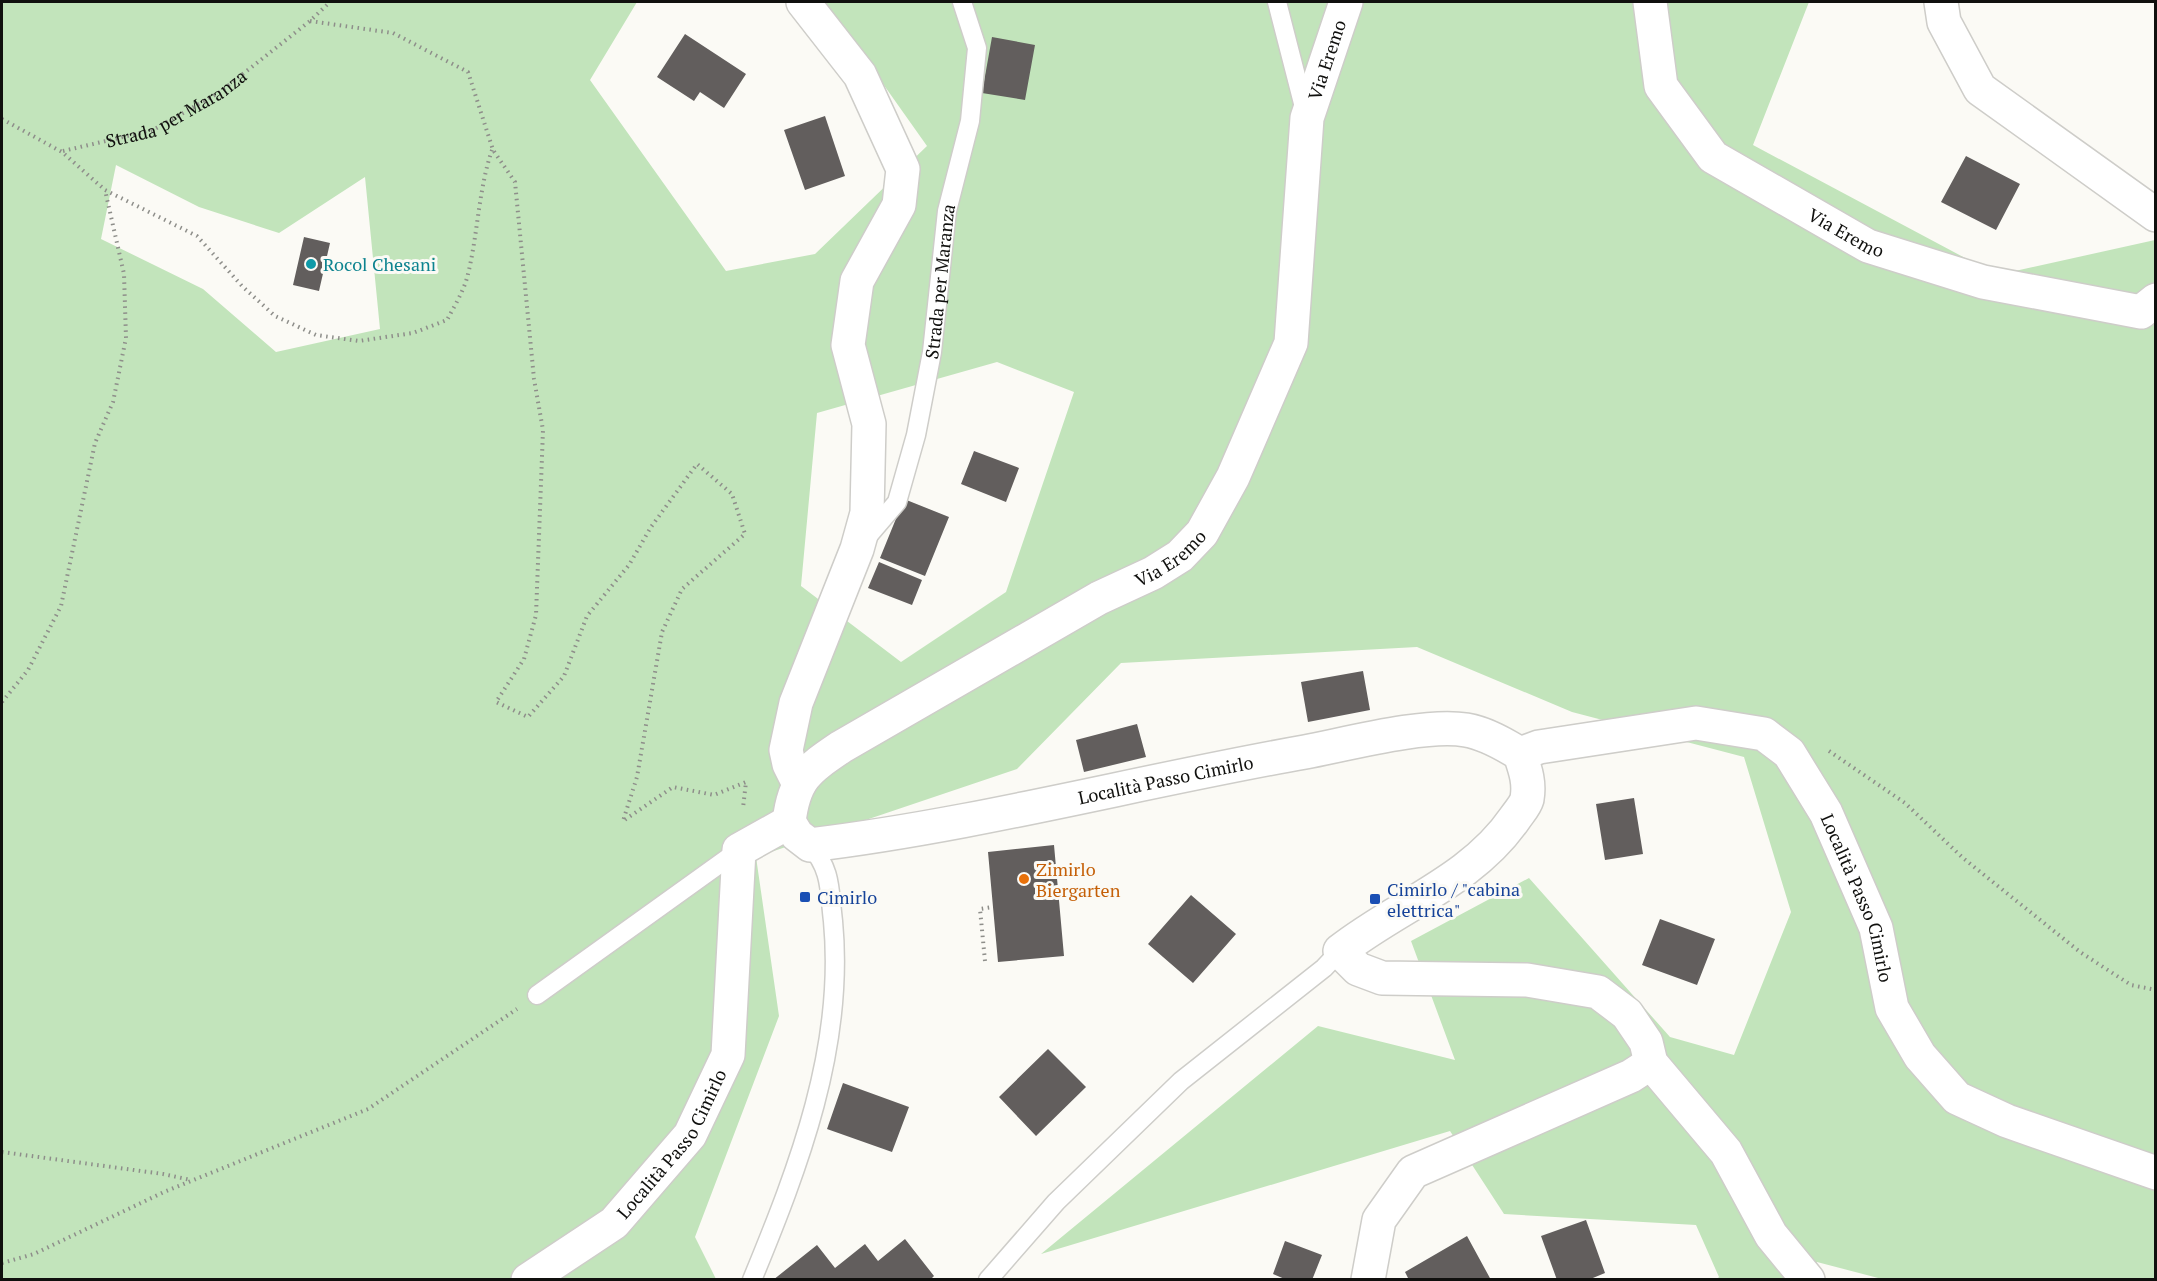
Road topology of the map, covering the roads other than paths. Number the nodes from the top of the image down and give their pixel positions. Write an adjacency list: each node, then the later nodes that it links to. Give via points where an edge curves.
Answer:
1 (803, 2): 10 (street, Strada per Maranza, via 860,75 903,168 899,205 857,281 848,345 869,424 867,513)
2 (962, 2): 10 (lane, Strada per Maranza, via 977,48 970,121 946,211 930,362 916,435 897,502)
3 (1277, 2): 7 (lane, Via Eremo)
4 (1346, 2): 7 (street, Via Eremo)
5 (1650, 2): 9 (street, Via Eremo, via 1661,86 1713,157 1869,246 1983,282 2118,308 2141,312)
6 (1941, 2): 8 (street, via 1944,22 1980,88)
7 (1307, 118): 12 (street, Via Eremo, via 1291,343 1233,477 1202,533 1180,556 1153,573 1099,598 841,747 809,769)
8 (2156, 215)
9 (2156, 300)
10 (857, 549): 12 (street, Strada per Maranza, via 796,703 786,750)
11 (1520, 754): 13 (street, Località Passo Cimirlo, via 1466,730 1426,730 880,837); 15 (street, via 1528,781 1526,801 1501,839 1446,884 1368,929); 18 (street, Località Passo Cimirlo, via 1539,747 1696,723 1764,734 1789,753 1826,813 1876,928 1892,1008 1920,1056 1957,1098 2007,1121)
12 (799, 784): 13 (street, Via Eremo, via 791,804)
13 (799, 833): 14 (street, Località Passo Cimirlo); 20 (lane, via 828,870 836,957 828,1053 800,1156)
14 (739, 850): 16 (lane, Località Passo Cimirlo); 19 (street, Località Passo Cimirlo, via 728,1055 690,1135 614,1222)
15 (1340, 951): 17 (street, via 1358,969 1382,978 1527,980 1598,992 1627,1014 1646,1042); 21 (lane, via 1324,968 1181,1081 1056,1202)
16 (537, 995)
17 (1651, 1063): 22 (street, via 1631,1076 1413,1172 1379,1220); 23 (street, via 1726,1152 1772,1234)
18 (2156, 1173)
19 (528, 1280)
20 (752, 1280)
21 (988, 1280)
22 (1368, 1280)
23 (1808, 1280)

